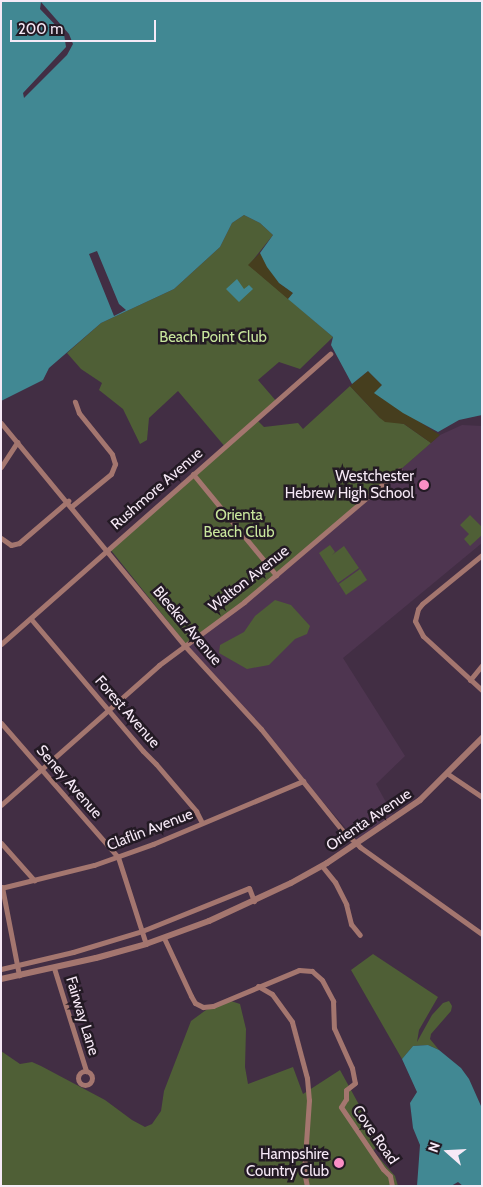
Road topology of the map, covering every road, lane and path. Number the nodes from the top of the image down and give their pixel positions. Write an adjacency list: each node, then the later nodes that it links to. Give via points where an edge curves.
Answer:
1 (330, 354): 7 (street, Rushmore Avenue)
2 (75, 402): 9 (street, via 79,413 112,454 115,464 110,474)
3 (1, 423): 4 (street, Bleeker Avenue)
4 (17, 442): 5 (street); 8 (street, Bleeker Avenue)
5 (1, 467)
6 (399, 470): 13 (street, Walton Avenue)
7 (193, 474): 11 (street, Rushmore Avenue); 13 (street)
8 (68, 501): 9 (street, Bleeker Avenue); 10 (street, via 20,543 7,544)
9 (72, 506): 11 (street, Bleeker Avenue)
10 (1, 538)
11 (108, 549): 14 (street, Rushmore Avenue); 16 (street, Bleeker Avenue)
12 (482, 555): 18 (street, via 422,604 415,621 423,636)
13 (276, 575): 16 (street, Walton Avenue)
14 (31, 619): 15 (street, Rushmore Avenue); 20 (street, Forest Avenue)
15 (1, 644)
16 (184, 645): 20 (street, Walton Avenue); 25 (street, Bleeker Avenue, via 261,729)
17 (482, 666): 18 (street)
18 (470, 680): 19 (street)
19 (482, 690)
20 (108, 709): 23 (street, Walton Avenue); 28 (street, Forest Avenue)
21 (1, 723): 23 (street, Seney Avenue)
22 (482, 738): 24 (street, Orienta Avenue)
23 (41, 770): 27 (street, Walton Avenue); 31 (street, Seney Avenue)
24 (448, 774): 26 (street); 30 (street, Orienta Avenue, via 420,800)
25 (303, 781): 28 (street, Claflin Avenue); 30 (street, Bleeker Avenue)
26 (482, 797)
27 (1, 805)
28 (202, 823): 31 (street, Claflin Avenue)
29 (1, 843): 33 (street)
30 (356, 843): 32 (street, Orienta Avenue); 37 (street, Bleeker Avenue)
31 (118, 857): 33 (street, Claflin Avenue); 36 (street, Seney Avenue)
32 (322, 866): 35 (street, Orienta Avenue); 38 (street, via 335,882 351,924)
33 (34, 880): 34 (street, Claflin Avenue)
34 (2, 888): 41 (street)
35 (254, 901): 36 (street, via 249,888); 39 (street, Orienta Avenue)
36 (142, 931): 40 (street, Seney Avenue); 41 (street)
37 (482, 934)
38 (360, 935)
39 (164, 938): 40 (street, Orienta Avenue); 46 (street, via 195,1003 203,1007 213,1006)
40 (146, 944): 43 (street, Orienta Avenue)
41 (17, 965): 42 (street); 44 (street)
42 (1, 968)
43 (54, 968): 44 (street, Orienta Avenue); 47 (street, Fairway Lane)
44 (19, 975): 45 (street, Orienta Avenue)
45 (1, 979)
46 (258, 986): 48 (street, via 272,994 292,1022 307,1078 304,1171); 49 (street, Cove Road, via 285,974 306,970 322,980 330,994 334,1028 352,1068 355,1083 346,1090 346,1099 341,1107 390,1176)
47 (86, 1071)
48 (307, 1186)
49 (392, 1186)

